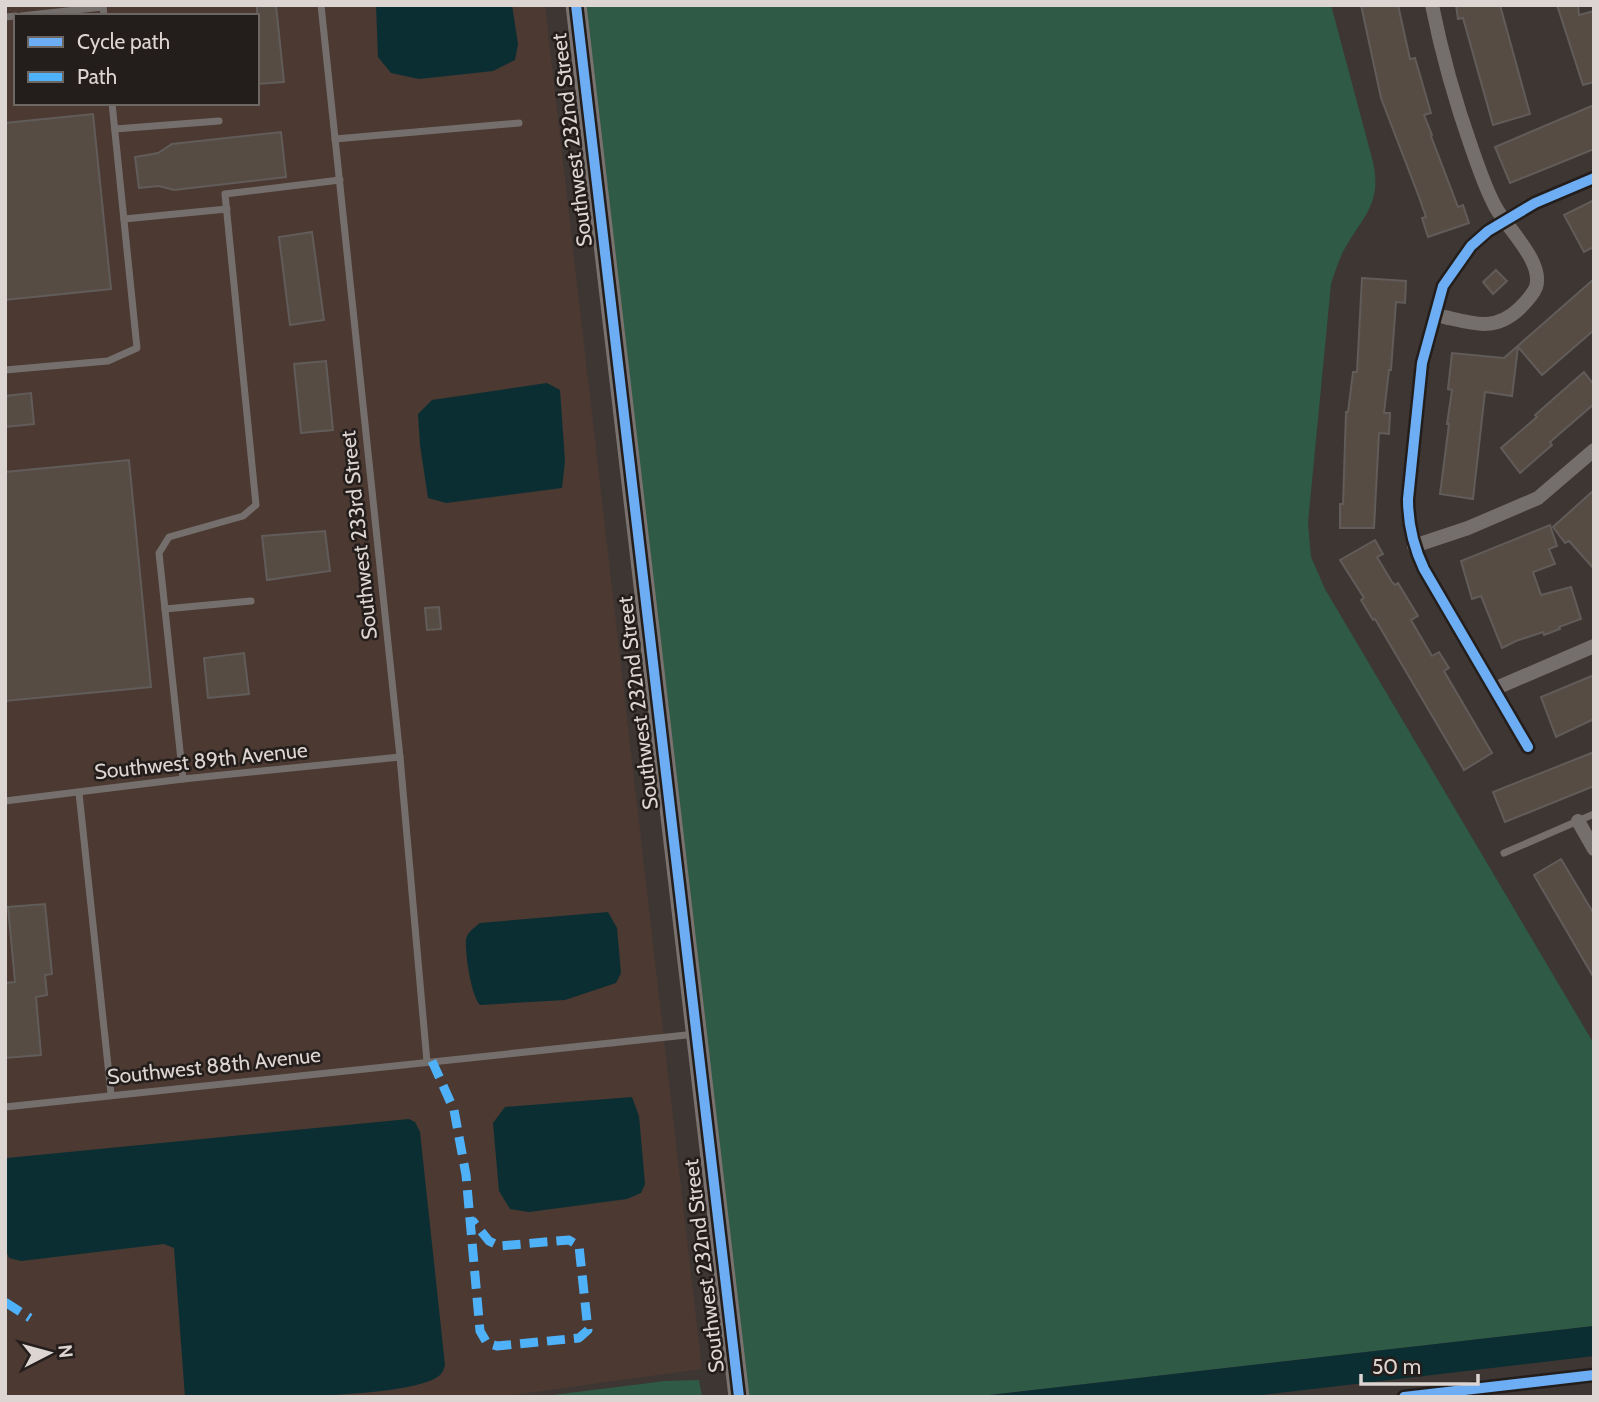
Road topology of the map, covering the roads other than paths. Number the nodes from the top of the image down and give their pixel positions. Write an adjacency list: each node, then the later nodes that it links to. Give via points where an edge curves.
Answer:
1 (321, 5): 10 (lane, Southwest 233rd Street)
2 (576, 5): 33 (street, Southwest 232nd Street)
3 (1432, 5): 15 (street, via 1455,100)
4 (103, 9): 5 (lane)
5 (44, 14)
6 (112, 105): 9 (lane)
7 (219, 121): 9 (lane)
8 (519, 123): 10 (lane)
9 (115, 129): 14 (lane)
10 (335, 139): 12 (lane, Southwest 233rd Street)
11 (1594, 178): 15 (street)
12 (340, 180): 13 (lane, via 225,194); 25 (lane, Southwest 233rd Street)
13 (227, 209): 14 (lane); 21 (lane, via 256,505 243,516 169,537 159,552)
14 (124, 219): 17 (lane, via 137,348 108,361)
15 (1503, 221): 16 (street, via 1471,246 1443,286); 16 (street, via 1535,267 1536,286 1529,298 1495,324)
16 (1435, 316): 19 (street, via 1422,363 1410,475 1408,510)
17 (5, 370)
18 (1594, 450): 19 (street, via 1538,498)
19 (1414, 546): 23 (street)
20 (251, 601): 21 (lane)
21 (165, 609): 26 (lane)
22 (1594, 646): 23 (street)
23 (1494, 689): 24 (street)
24 (1528, 747)
25 (400, 757): 26 (lane, Southwest 89th Avenue); 34 (lane, Southwest 233rd Street)
26 (183, 779): 27 (lane, Southwest 89th Avenue)
27 (79, 793): 28 (lane, Southwest 89th Avenue); 35 (lane)
28 (5, 801)
29 (1594, 814): 30 (lane)
30 (1578, 821): 31 (street); 32 (lane)
31 (1594, 849)
32 (1504, 853)
33 (696, 1034): 34 (lane, Southwest 88th Avenue); 37 (street, Southwest 232nd Street)
34 (427, 1062): 35 (lane, Southwest 88th Avenue)
35 (111, 1094): 36 (lane, Southwest 88th Avenue)
36 (5, 1107)
37 (738, 1397)

